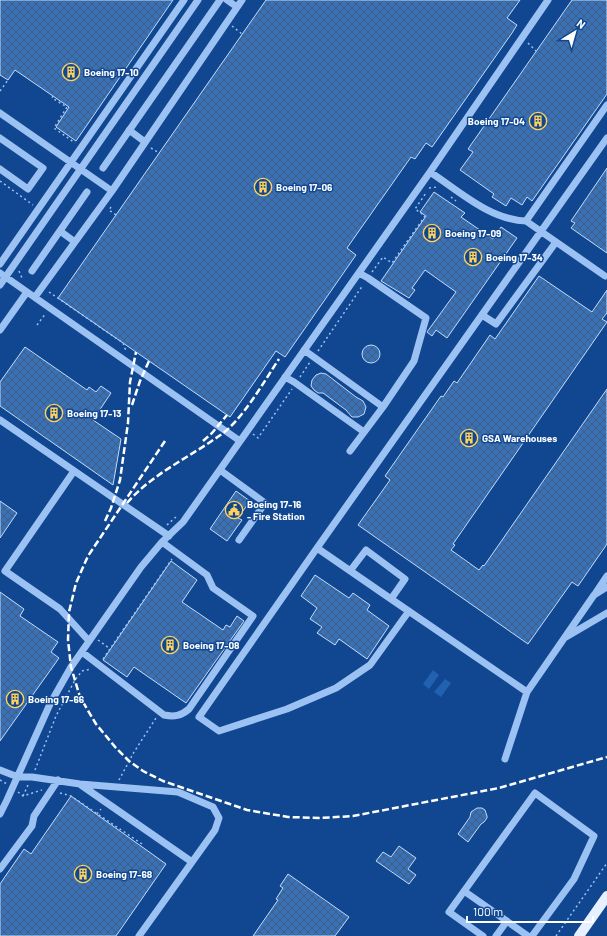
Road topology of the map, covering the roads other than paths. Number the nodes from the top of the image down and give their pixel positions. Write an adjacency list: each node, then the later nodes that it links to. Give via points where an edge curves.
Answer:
1 (184, 0): 8 (lane)
2 (198, 0): 9 (lane)
3 (220, 0): 12 (lane)
4 (227, 0): 7 (lane)
5 (242, 0): 7 (lane)
6 (548, 0): 20 (lane)
7 (237, 8): 15 (lane)
8 (124, 86): 9 (lane); 16 (lane)
9 (134, 92): 18 (lane)
10 (607, 105): 23 (lane)
11 (0, 113): 16 (lane)
12 (129, 130): 15 (lane); 17 (lane)
13 (0, 138): 19 (lane, via 43,168 28,189)
14 (607, 138): 25 (lane)
15 (145, 142): 22 (lane)
16 (71, 162): 18 (lane); 28 (lane)
17 (103, 168)
18 (80, 169): 22 (lane); 31 (lane)
19 (0, 170)
20 (430, 172): 23 (lane, via 486,210); 30 (lane)
21 (87, 192): 24 (lane)
22 (110, 193): 26 (lane)
23 (526, 221): 25 (lane)
24 (60, 231): 26 (lane); 29 (lane)
25 (542, 232): 27 (lane); 36 (lane)
26 (75, 242): 35 (lane)
27 (556, 242): 32 (lane); 36 (lane, via 496,324)
28 (0, 264)
29 (32, 271)
30 (359, 273): 38 (lane); 40 (lane, via 426,318 414,361)
31 (3, 275): 33 (lane); 34 (lane)
32 (605, 276)
33 (0, 285)
34 (27, 292): 35 (lane); 37 (lane)
35 (35, 297): 43 (lane)
36 (482, 315): 50 (lane)
37 (0, 330)
38 (304, 350): 39 (lane); 40 (lane)
39 (285, 377): 42 (lane); 43 (lane)
40 (383, 407): 42 (lane)
41 (0, 420): 46 (lane)
42 (364, 432): 44 (lane)
43 (240, 441): 45 (lane)
44 (350, 451)
45 (220, 470): 47 (lane, via 183,522); 48 (lane, via 265,503)
46 (74, 471): 47 (lane); 59 (lane, via 5,571 60,610)
47 (169, 536): 49 (lane)
48 (239, 540)
49 (162, 542): 59 (lane, via 141,567); 60 (lane, via 207,575 213,588 253,616 188,709 177,716 164,715)
50 (317, 548): 51 (lane); 56 (lane, via 199,717 219,730 287,709 336,688 370,664)
51 (350, 571): 55 (lane); 55 (lane, via 366,550 405,578)
52 (607, 576): 54 (lane)
53 (607, 587): 54 (lane)
54 (594, 595): 58 (lane)
55 (391, 599): 56 (lane)
56 (409, 611): 61 (lane)
57 (607, 613): 58 (lane)
58 (564, 639): 61 (lane)
59 (89, 641): 60 (lane)
60 (82, 652): 64 (lane, via 50,704)
61 (527, 692): 62 (lane)
62 (505, 759)
63 (0, 770): 64 (lane)
64 (18, 777): 65 (lane); 68 (lane)
65 (58, 780): 66 (lane); 71 (lane, via 34,816 32,826)
66 (80, 784): 70 (lane); 70 (lane, via 178,792 213,807 219,818 215,830)
67 (0, 796): 68 (lane)
68 (8, 800): 69 (lane)
69 (0, 814)
70 (192, 862): 75 (lane)
71 (0, 869)
72 (464, 891): 74 (lane); 76 (lane, via 450,912); 79 (lane, via 535,793 594,836 574,879)
73 (607, 896): 80 (main road)
74 (507, 921): 77 (lane); 78 (lane)
75 (139, 936)
76 (483, 936)
77 (496, 936)
78 (528, 936)
79 (532, 936)
80 (579, 936)

